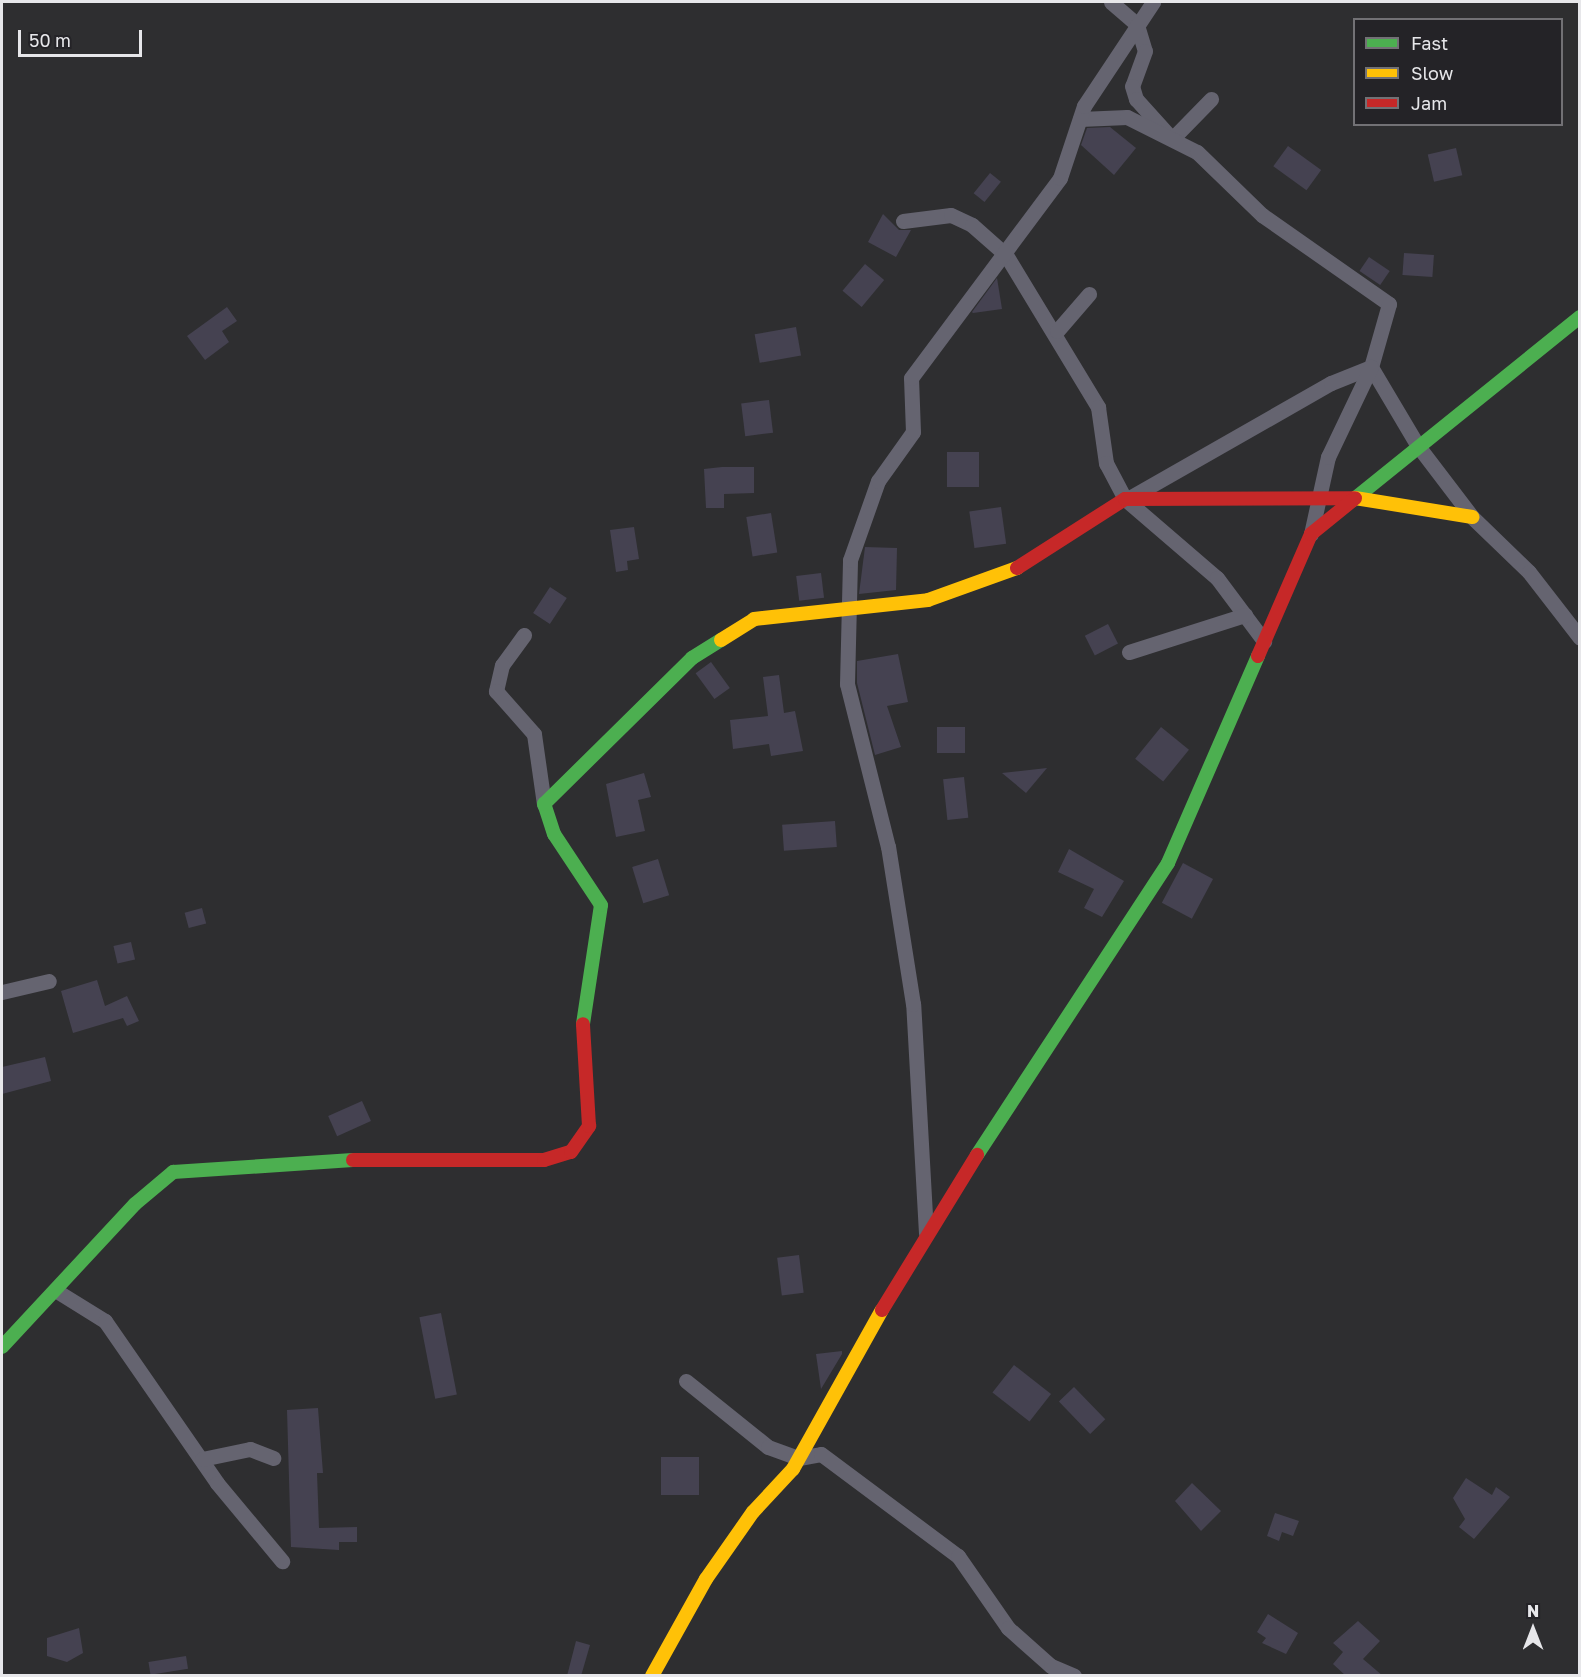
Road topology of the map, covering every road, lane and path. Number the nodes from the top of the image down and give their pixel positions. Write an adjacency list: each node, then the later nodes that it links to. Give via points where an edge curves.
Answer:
1 (1111, 2): 3 (street)
2 (1152, 2): 3 (street)
3 (1137, 26): 5 (street); 6 (street, via 1145,51 1132,86 1136,99)
4 (1210, 99): 6 (street)
5 (1080, 119): 6 (street, via 1126,117); 8 (street, via 1060,178)
6 (1172, 140): 12 (street, via 1197,152 1262,215 1325,264 1389,303)
7 (903, 220): 8 (street, via 951,215 972,225)
8 (1006, 255): 11 (street); 19 (street, via 911,378 913,432 878,481 850,560)
9 (1089, 294): 11 (street)
10 (1580, 317): 13 (street)
11 (1057, 332): 16 (street, via 1098,407 1106,463)
12 (1371, 367): 13 (street); 14 (street, via 1328,457); 16 (street)
13 (1418, 446): 15 (street); 17 (street)
14 (1317, 498): 15 (street); 16 (street); 18 (street)
15 (1353, 498): 17 (street); 18 (street)
16 (1125, 499): 19 (street, via 1007,574 928,600); 20 (street, via 1217,578)
17 (1472, 517): 22 (street, via 1529,572)
18 (1311, 534): 23 (street)
19 (852, 607): 25 (street, via 754,619 692,658 637,718); 28 (street, via 847,684 888,847 913,1004)
20 (1245, 615): 23 (street); 24 (street)
21 (524, 635): 25 (street, via 502,665 495,691 534,734)
22 (1580, 638)
23 (1264, 640): 28 (street, via 1168,863)
24 (1129, 652)
25 (544, 804): 29 (street, via 554,834 600,905 582,1008 589,1126 571,1152 544,1160 304,1160 173,1172 135,1204)
26 (49, 981): 27 (street)
27 (2, 992)
28 (926, 1233): 32 (street)
29 (55, 1290): 30 (street); 36 (street, via 105,1321)
30 (2, 1347)
31 (686, 1381): 35 (street, via 768,1447)
32 (816, 1428): 33 (street); 35 (street)
33 (821, 1454): 35 (street); 39 (street, via 958,1556 1008,1628 1051,1666)
34 (273, 1458): 36 (street, via 250,1449)
35 (799, 1458): 38 (street, via 706,1579)
36 (202, 1459): 37 (street)
37 (282, 1561)
38 (652, 1676)
39 (1074, 1676)

